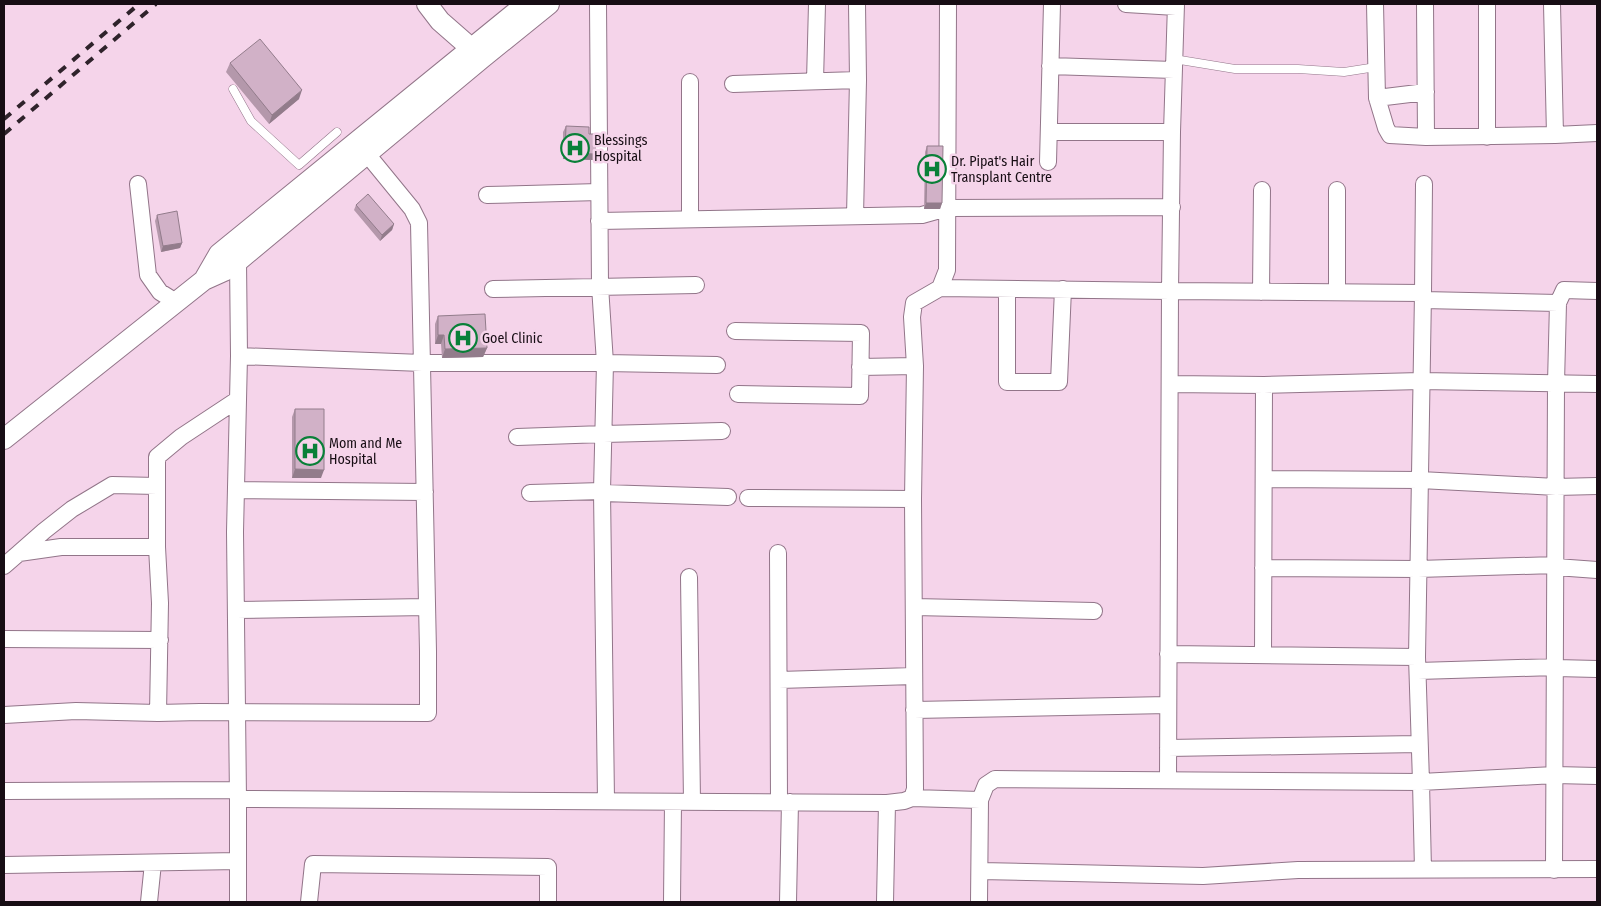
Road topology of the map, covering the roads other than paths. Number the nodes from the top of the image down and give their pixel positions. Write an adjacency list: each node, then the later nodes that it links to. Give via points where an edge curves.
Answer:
1 (427, 4): 15 (street, via 440,21)
2 (526, 4): 15 (street)
3 (550, 4): 15 (street)
4 (598, 4): 40 (street)
5 (817, 4): 21 (street)
6 (857, 4): 19 (street)
7 (948, 4): 43 (street)
8 (1052, 4): 17 (street)
9 (1126, 4): 14 (street)
10 (1375, 4): 18 (street)
11 (1425, 4): 24 (street)
12 (1487, 4): 32 (street)
13 (1552, 4): 30 (street)
14 (1176, 6): 16 (street)
15 (476, 53): 33 (street); 35 (street)
16 (1174, 64): 17 (street); 18 (lane, via 1344,72); 28 (street)
17 (1050, 66): 27 (street)
18 (1376, 67): 25 (street)
19 (858, 80): 21 (street); 44 (street)
20 (690, 82): 45 (street)
21 (815, 82): 22 (street)
22 (733, 84)
23 (233, 89): 35 (lane, via 251,121)
24 (1426, 92): 25 (street); 31 (street)
25 (1376, 98): 31 (street, via 1390,135)
26 (337, 132): 35 (lane)
27 (1049, 132): 28 (street); 34 (street)
28 (1172, 132): 42 (street)
29 (1597, 133): 30 (street)
30 (1555, 135): 32 (street)
31 (1426, 137): 32 (street)
32 (1486, 137)
33 (367, 154): 35 (street); 65 (street, via 412,209 419,224)
34 (1048, 162)
35 (309, 176): 47 (street); 48 (street, via 219,254)
36 (138, 184): 60 (street, via 148,275 160,292)
37 (1424, 184): 59 (street)
38 (1262, 190): 57 (street)
39 (1337, 190): 58 (street)
40 (599, 192): 41 (street); 46 (street)
41 (487, 194)
42 (1172, 207): 43 (street); 55 (street)
43 (947, 208): 44 (street, via 922,215); 51 (street, via 947,270)
44 (855, 216): 45 (street)
45 (690, 219): 46 (street)
46 (599, 221): 50 (street)
47 (238, 261): 48 (street); 63 (street)
48 (204, 280): 60 (street)
49 (696, 285): 50 (street)
50 (600, 286): 52 (street); 64 (street)
51 (940, 288): 53 (street); 67 (street, via 914,303)
52 (492, 289)
53 (1007, 289): 54 (street); 54 (street, via 1007,382 1059,382)
54 (1063, 290): 55 (street)
55 (1170, 291): 57 (street); 71 (street)
56 (1597, 291): 61 (street, via 1564,290)
57 (1262, 292): 58 (street)
58 (1337, 292): 59 (street)
59 (1423, 296): 61 (street); 69 (street)
60 (176, 302): 79 (street)
61 (1558, 303): 70 (street)
62 (735, 331): 68 (street, via 860,333)
63 (239, 356): 65 (street); 75 (street)
64 (604, 363): 65 (street); 66 (street); 77 (street)
65 (422, 364): 87 (street)
66 (718, 365)
67 (915, 366): 68 (street); 91 (street)
68 (860, 367): 74 (street, via 860,396)
69 (1421, 381): 70 (street); 73 (street); 81 (street)
70 (1556, 383): 72 (street); 84 (street)
71 (1170, 384): 73 (street); 107 (street)
72 (1597, 384)
73 (1264, 385): 80 (street)
74 (738, 394)
75 (237, 400): 82 (street, via 181,436 157,457); 85 (street)
76 (722, 431): 77 (street)
77 (604, 434): 78 (street); 86 (street)
78 (517, 437)
79 (4, 440)
80 (1264, 479): 81 (street); 97 (street)
81 (1420, 480): 84 (street); 98 (street)
82 (157, 486): 92 (street); 93 (street, via 112,485 72,509)
83 (1597, 486): 84 (street)
84 (1556, 487): 95 (street)
85 (236, 490): 87 (street); 103 (street)
86 (602, 491): 88 (street); 89 (street); 129 (street)
87 (425, 492): 101 (street)
88 (530, 493)
89 (728, 497)
90 (748, 498): 91 (street)
91 (914, 499): 102 (street)
92 (157, 547): 93 (street, via 61,547); 106 (street)
93 (19, 553): 96 (street)
94 (778, 553): 113 (street)
95 (1556, 565): 98 (street); 99 (street); 110 (street)
96 (4, 566)
97 (1263, 568): 98 (street); 108 (street)
98 (1418, 569): 109 (street)
99 (1597, 570)
100 (689, 578): 131 (street)
101 (427, 607): 103 (street); 116 (street, via 428,713)
102 (914, 607): 104 (street); 112 (street)
103 (236, 610): 116 (street)
104 (1094, 611)
105 (4, 639): 106 (street)
106 (160, 640): 117 (street)
107 (1168, 654): 108 (street); 114 (street)
108 (1263, 655): 109 (street)
109 (1418, 664): 110 (street); 119 (street)
110 (1555, 667): 111 (street); 121 (street)
111 (1597, 669)
112 (914, 676): 113 (street); 115 (street)
113 (779, 680): 132 (street)
114 (1168, 705): 115 (street); 120 (street)
115 (914, 710): 127 (street, via 915,789)
116 (237, 712): 117 (street); 126 (street)
117 (158, 713): 118 (street)
118 (4, 715)
119 (1419, 744): 120 (street); 124 (street)
120 (1168, 748): 123 (street)
121 (1555, 775): 122 (street); 124 (street); 138 (street)
122 (1597, 776)
123 (1168, 780): 124 (street); 128 (street, via 995,779 986,786)
124 (1421, 782): 137 (street)
125 (4, 791): 126 (street)
126 (238, 795): 129 (street); 134 (street)
127 (912, 798): 128 (street); 133 (street)
128 (980, 800): 140 (street)
129 (606, 801): 130 (street)
130 (673, 802): 131 (street); 145 (street)
131 (692, 802): 132 (street)
132 (784, 802): 133 (street); 146 (street)
133 (887, 803): 147 (street)
134 (238, 861): 135 (street); 142 (street)
135 (153, 863): 136 (street); 141 (street)
136 (4, 865)
137 (1424, 870): 138 (street); 140 (street, via 1298,870 1204,876)
138 (1554, 870): 139 (street)
139 (1597, 870)
140 (980, 871): 148 (street)
141 (149, 902)
142 (238, 902)
143 (309, 902): 144 (street, via 313,864 548,867)
144 (548, 902)
145 (672, 902)
146 (788, 902)
147 (885, 902)
148 (979, 902)

